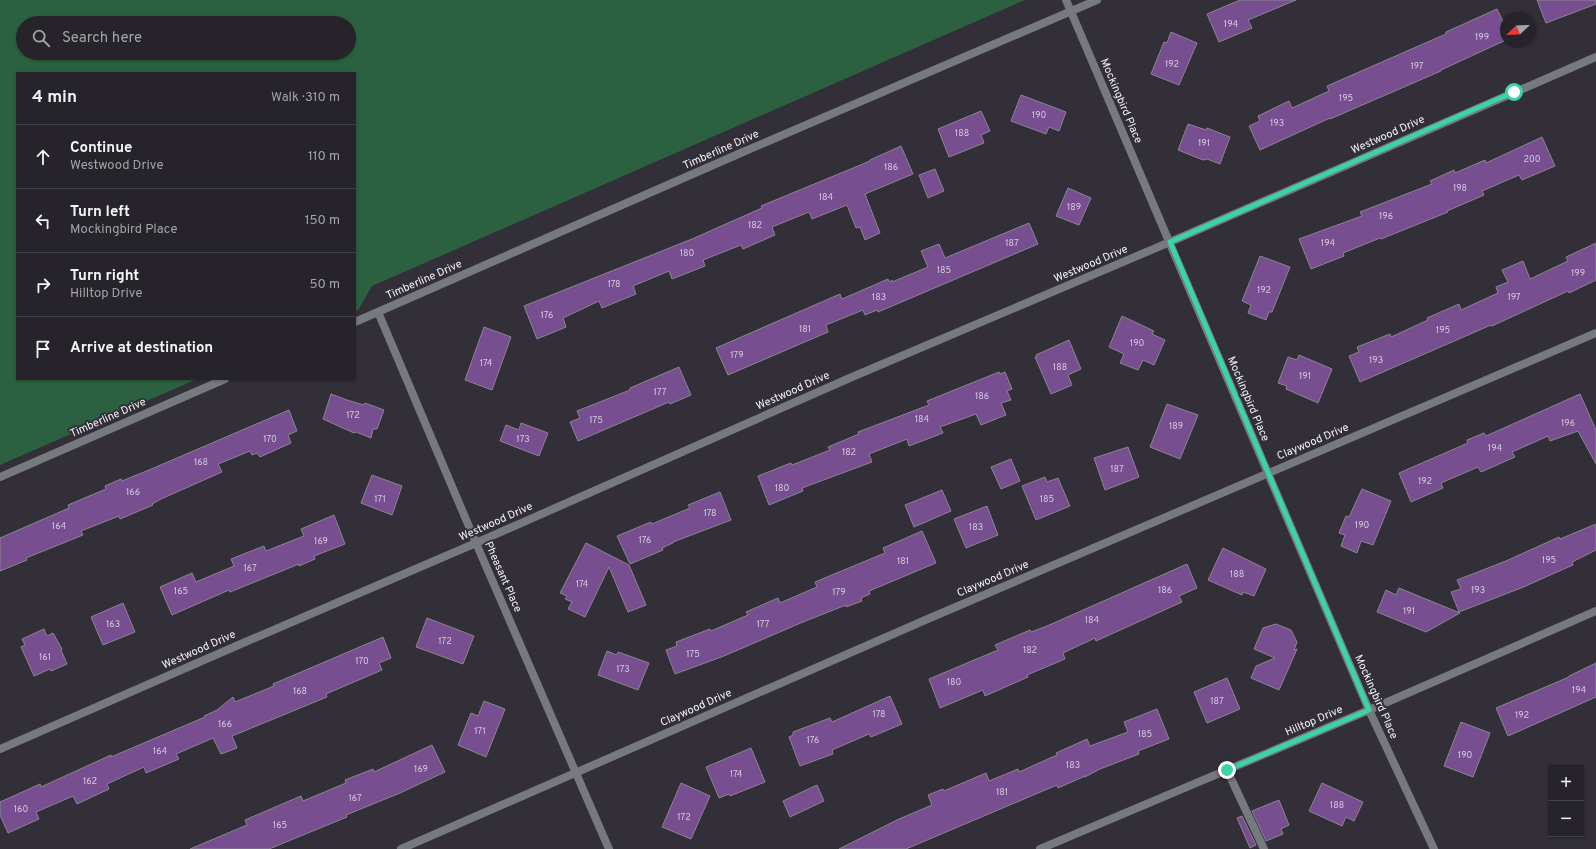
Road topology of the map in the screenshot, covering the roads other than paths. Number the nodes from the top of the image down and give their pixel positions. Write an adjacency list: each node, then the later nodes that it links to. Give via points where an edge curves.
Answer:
1 (1066, 0): 3 (street, Mockingbird Place)
2 (1097, 0): 3 (street, Timberline Drive)
3 (1070, 12): 5 (street, Mockingbird Place); 6 (street, Timberline Drive)
4 (1596, 56): 5 (street, Westwood Drive)
5 (1170, 242): 10 (street, Mockingbird Place); 12 (street, Westwood Drive, via 852,377)
6 (378, 312): 7 (street, Timberline Drive); 12 (street, Pheasant Place)
7 (356, 322)
8 (1596, 333): 10 (street, Claywood Drive)
9 (223, 380): 11 (street, Timberline Drive)
10 (1268, 473): 14 (street, Mockingbird Place); 17 (street, Claywood Drive)
11 (0, 477)
12 (476, 543): 15 (street, Westwood Drive); 17 (street, Pheasant Place)
13 (1596, 611): 14 (street, Hilltop Drive)
14 (1369, 710): 16 (street, Hilltop Drive); 22 (street, Mockingbird Place)
15 (0, 750)
16 (1227, 770): 20 (street, Hilltop Drive); 21 (street)
17 (576, 773): 18 (street, Claywood Drive); 19 (street, Pheasant Place)
18 (401, 849)
19 (609, 849)
20 (1040, 849)
21 (1264, 849)
22 (1434, 849)

